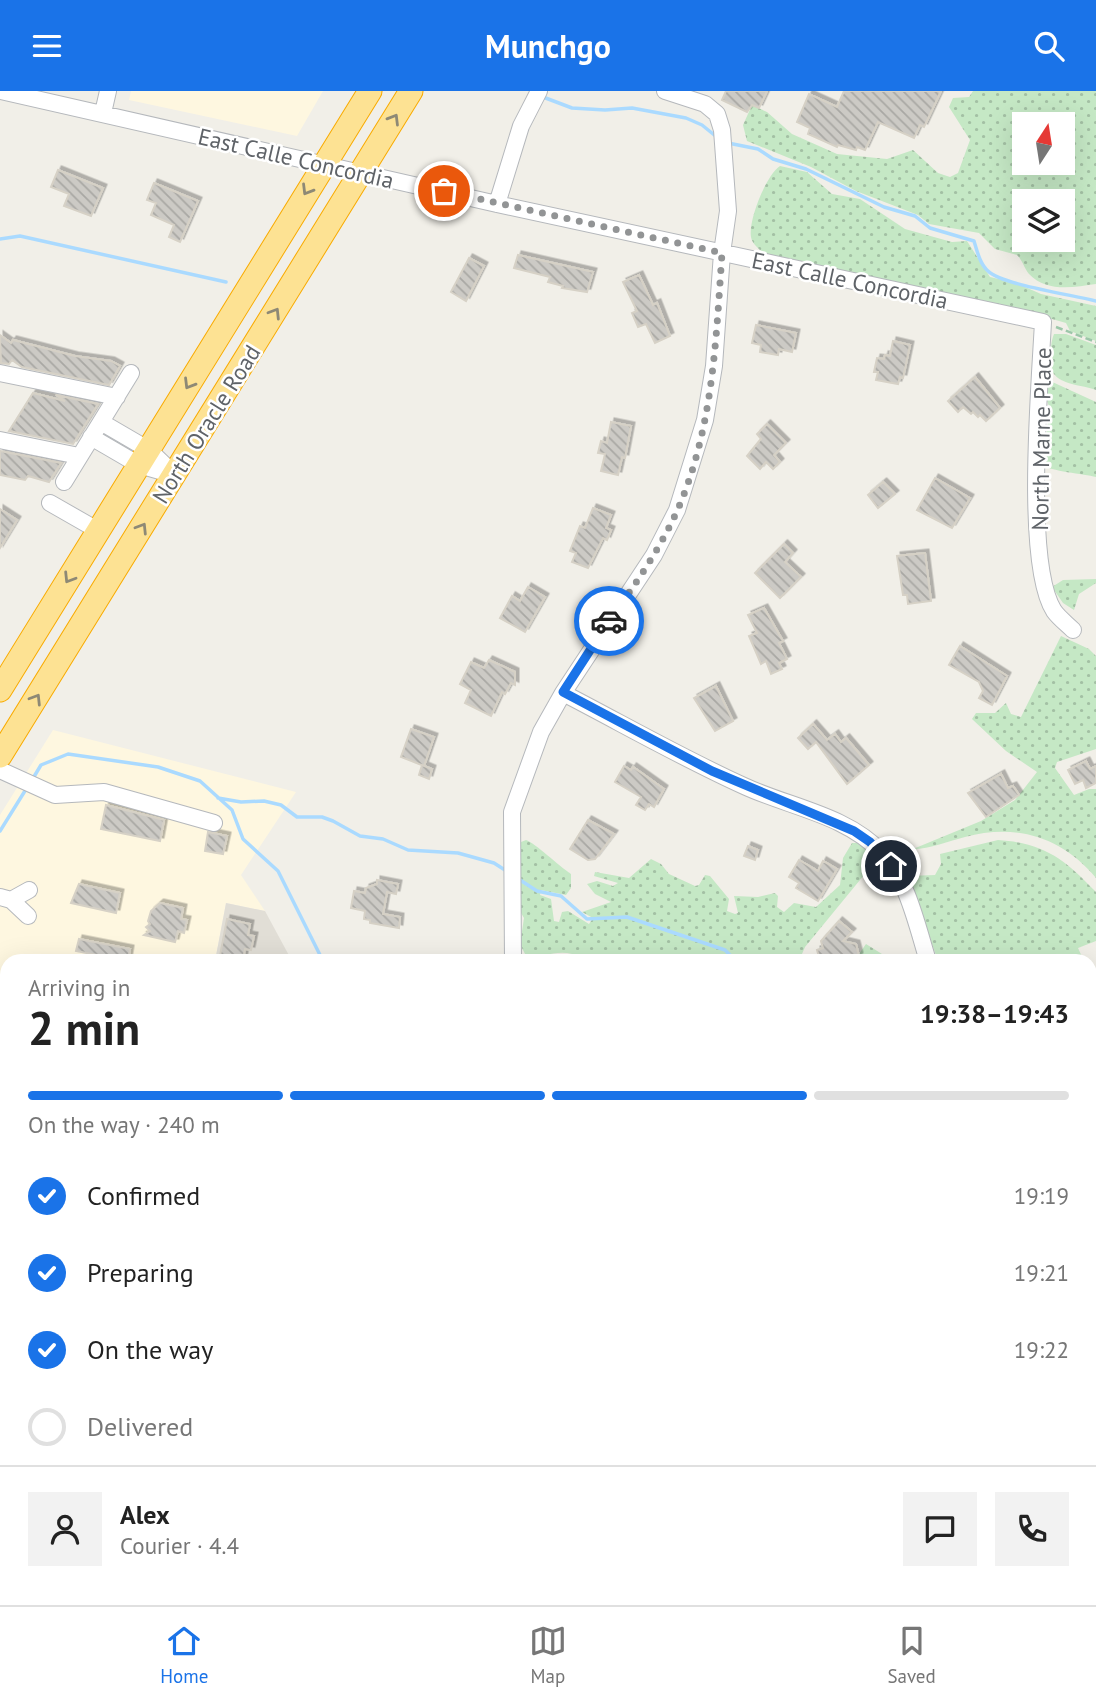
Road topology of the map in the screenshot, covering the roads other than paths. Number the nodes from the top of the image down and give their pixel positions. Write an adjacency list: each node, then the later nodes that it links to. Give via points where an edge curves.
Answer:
1 (1, 91): 7 (street, East Calle Concordia)
2 (108, 91): 7 (street)
3 (370, 91): 8 (highway, North Oracle Road)
4 (411, 91): 9 (highway, North Oracle Road, one-way to 4)
5 (540, 91): 10 (street, via 522,127)
6 (665, 91): 11 (street, via 705,104 717,114 728,193)
7 (103, 113): 8 (street, East Calle Concordia)
8 (323, 165): 9 (street, East Calle Concordia); 20 (highway, North Oracle Road, one-way to 20)
9 (363, 172): 10 (street, East Calle Concordia); 21 (highway, North Oracle Road, one-way to 9)
10 (496, 204): 11 (street, East Calle Concordia)
11 (722, 253): 12 (street, East Calle Concordia); 27 (street, via 705,421 677,510 654,555)
12 (1043, 322): 25 (street, North Marne Place, via 1035,493 1041,561 1054,610)
13 (0, 373): 15 (street)
14 (131, 373): 15 (street)
15 (117, 397): 16 (street)
16 (101, 422): 17 (street); 20 (street)
17 (91, 437): 19 (street); 20 (street)
18 (0, 440): 19 (street)
19 (79, 456): 22 (street)
20 (144, 457): 21 (street); 24 (highway, North Oracle Road)
21 (174, 475): 28 (highway, North Oracle Road, one-way to 21)
22 (64, 482)
23 (50, 503): 24 (street)
24 (99, 531): 26 (highway, North Oracle Road, one-way to 26)
25 (1073, 630)
26 (0, 690)
27 (563, 692): 34 (street, via 541,733 512,812); 35 (street, via 712,771 810,811 870,842 884,855 905,891)
28 (0, 756)
29 (0, 770): 30 (street, via 55,795 104,792)
30 (214, 823)
31 (29, 890): 32 (street)
32 (6, 899): 33 (street)
33 (28, 916)
34 (513, 954)
35 (927, 954)

